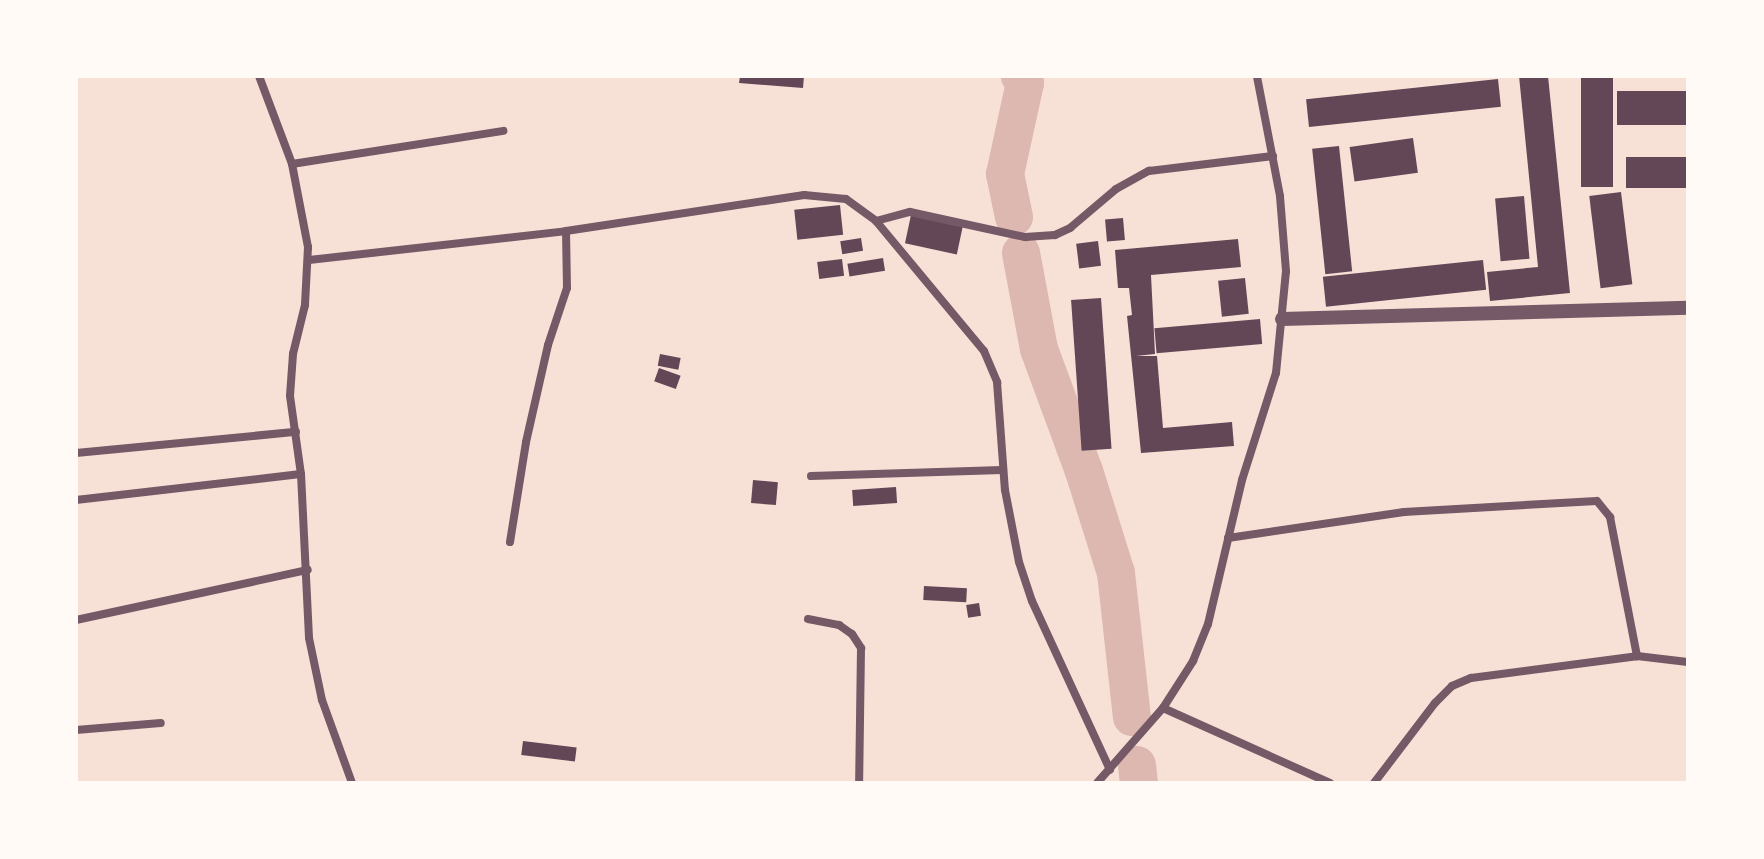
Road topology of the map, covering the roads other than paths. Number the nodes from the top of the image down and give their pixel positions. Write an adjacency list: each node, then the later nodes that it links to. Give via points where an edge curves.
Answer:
1 (259, 76): 5 (street)
2 (1257, 76): 4 (street)
3 (503, 131): 5 (street)
4 (1273, 156): 6 (street, via 1149,171 1055,235 1025,237 910,212); 10 (street, via 1286,271)
5 (292, 164): 8 (street)
6 (876, 221): 7 (street, via 846,199 804,195); 13 (street, via 984,351 1001,406)
7 (566, 231): 8 (street); 18 (street, via 567,288 529,428)
8 (309, 260): 11 (street, via 291,374)
9 (1688, 308): 10 (street)
10 (1282, 319): 17 (street, via 1276,373)
11 (296, 432): 12 (street); 14 (street)
12 (76, 453)
13 (1002, 470): 15 (street); 27 (street, via 1032,601)
14 (301, 474): 16 (street); 19 (street)
15 (811, 476)
16 (76, 500)
17 (1228, 538): 22 (street, via 1404,512 1597,501 1610,517); 24 (street, via 1208,624 1193,661)
18 (510, 542)
19 (308, 570): 21 (street); 28 (street, via 314,672)
20 (808, 619): 29 (street, via 839,625 861,648)
21 (76, 620)
22 (1637, 656): 23 (street); 32 (street, via 1491,674 1452,686)
23 (1688, 662)
24 (1163, 708): 27 (street); 31 (street)
25 (161, 723): 26 (street)
26 (76, 730)
27 (1110, 770): 30 (street)
28 (352, 783)
29 (859, 783)
30 (1097, 783)
31 (1330, 783)
32 (1374, 783)

